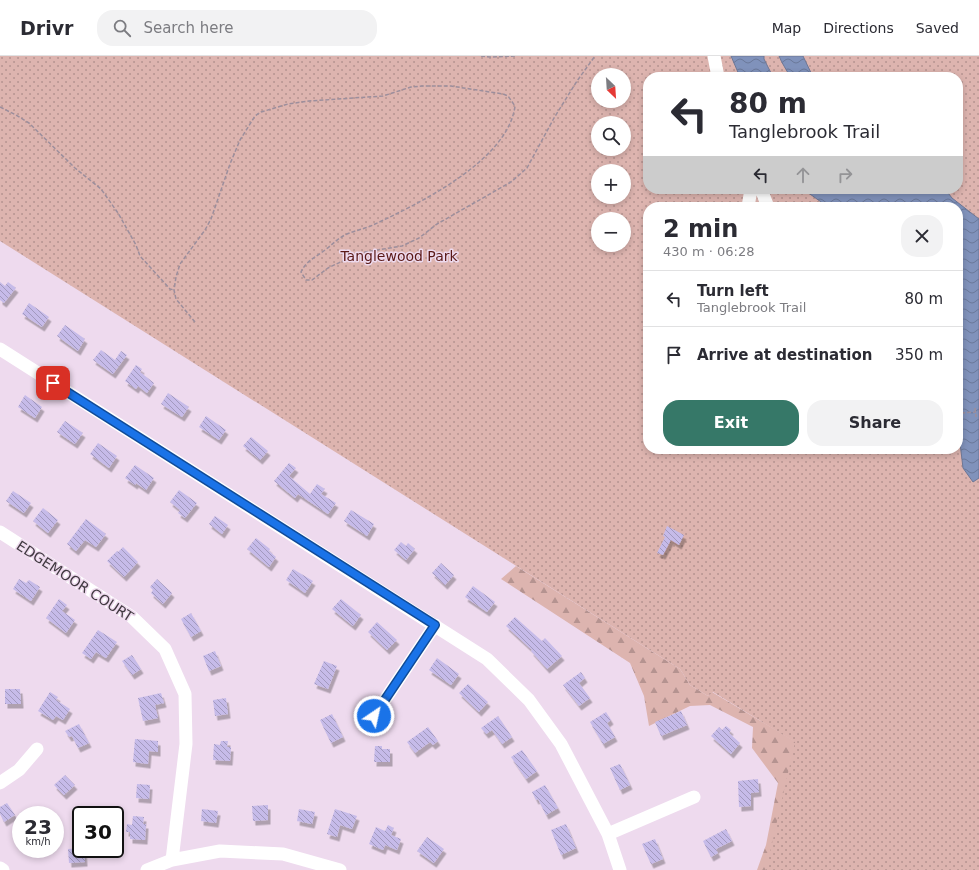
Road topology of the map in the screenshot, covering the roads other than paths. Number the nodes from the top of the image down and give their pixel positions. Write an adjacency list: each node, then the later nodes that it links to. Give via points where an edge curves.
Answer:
1 (714, 56): 2 (street)
2 (717, 72)
3 (0, 349): 5 (street)
4 (0, 532): 11 (street, EDGEMOOR COURT, via 132,617 164,649 185,694 186,744)
5 (435, 625): 6 (street); 10 (street, via 487,659 529,700 561,744)
6 (374, 716)
7 (37, 749): 8 (street, via 19,770)
8 (0, 783)
9 (694, 797): 10 (street)
10 (608, 834): 16 (street)
11 (172, 860): 14 (street); 15 (street, via 220,851 283,854)
12 (0, 868): 13 (street)
13 (3, 870)
14 (147, 870)
15 (340, 870)
16 (620, 870)

